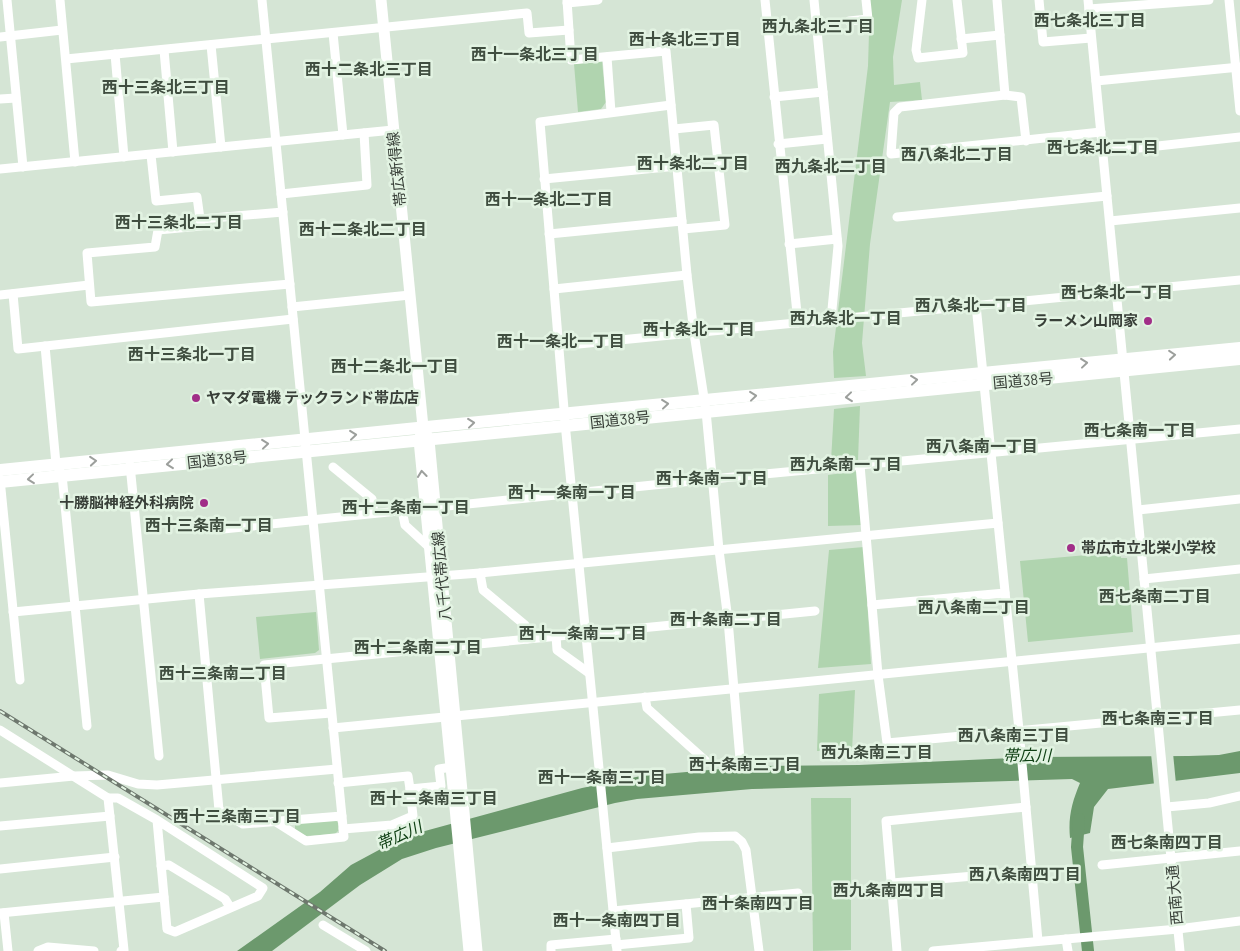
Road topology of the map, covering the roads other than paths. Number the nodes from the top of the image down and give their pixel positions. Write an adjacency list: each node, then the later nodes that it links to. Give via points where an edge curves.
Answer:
1 (7, 0): 23 (street)
2 (60, 0): 19 (street)
3 (262, 0): 27 (street)
4 (381, 0): 18 (main road, 帯広新得線)
5 (598, 0): 15 (street)
6 (765, 0): 37 (street)
7 (814, 0): 35 (street)
8 (866, 0): 17 (street, via 868,19)
9 (922, 0): 26 (street, via 916,50 918,58 962,53)
10 (957, 0): 26 (street)
11 (996, 0): 22 (street)
12 (1039, 0): 25 (street, via 1043,42)
13 (1209, 0): 16 (street)
14 (1229, 0): 33 (street)
15 (567, 2): 20 (street)
16 (1088, 5): 25 (street, 西南大通)
17 (849, 21)
18 (383, 26): 20 (street, via 527,12 529,33); 21 (street); 44 (main road, 帯広新得線)
19 (62, 30): 23 (street); 32 (street)
20 (569, 30): 31 (street, via 572,60)
21 (333, 33): 27 (street); 47 (street)
22 (1000, 35): 26 (street); 36 (street)
23 (10, 36): 24 (street); 38 (street)
24 (0, 38)
25 (1091, 38): 34 (street, 西南大通)
26 (961, 39)
27 (265, 40): 28 (street); 51 (street)
28 (210, 45): 29 (street); 53 (street)
29 (164, 50): 30 (street); 54 (street)
30 (115, 54): 32 (street); 57 (street)
31 (607, 57): 40 (street, via 666,51); 42 (street)
32 (66, 59): 58 (street)
33 (1238, 67): 34 (street); 41 (street)
34 (1096, 81): 45 (street, 西南大通)
35 (823, 92): 37 (street); 49 (street)
36 (1005, 95): 50 (street, via 1021,97); 50 (street, via 900,106 894,113 891,154)
37 (774, 97): 52 (street)
38 (16, 98): 39 (street); 60 (street)
39 (0, 100)
40 (671, 105): 42 (street); 43 (street)
41 (1240, 111)
42 (611, 112): 62 (street, via 540,122)
43 (674, 129): 59 (street); 70 (street, via 714,125 725,225)
44 (393, 130): 46 (street); 82 (main road, 帯広新得線)
45 (1101, 132): 50 (street); 55 (street, 西南大通)
46 (364, 133): 47 (street); 63 (street, via 367,185)
47 (342, 135): 51 (street)
48 (1240, 137): 55 (street)
49 (827, 139): 52 (street); 72 (street)
50 (1026, 141)
51 (276, 142): 53 (street); 63 (street)
52 (778, 144): 73 (street)
53 (221, 147): 54 (street)
54 (173, 152): 56 (street)
55 (1103, 152): 64 (street, 西南大通)
56 (151, 155): 57 (street); 68 (street, via 156,201 197,197)
57 (124, 157): 58 (street)
58 (75, 162): 60 (street)
59 (677, 166): 62 (street); 70 (street)
60 (23, 167): 61 (street)
61 (0, 169)
62 (544, 178): 71 (street)
63 (281, 194): 66 (street)
64 (1107, 196): 67 (street); 69 (street, 西南大通)
65 (1240, 208): 69 (street)
66 (283, 212): 68 (street); 76 (street)
67 (897, 216)
68 (201, 219): 77 (street, via 201,226 158,230 155,246 87,253)
69 (1110, 221): 79 (street, 西南大通)
70 (682, 225): 71 (street); 74 (street)
71 (549, 234): 78 (street)
72 (837, 239): 73 (street); 86 (street)
73 (789, 244): 87 (street)
74 (687, 275): 78 (street); 88 (street)
75 (1240, 280): 79 (street)
76 (290, 284): 77 (street, via 91,302); 84 (street)
77 (90, 285): 80 (street)
78 (554, 290): 90 (street)
79 (1117, 292): 83 (street); 93 (street, 西南大通)
80 (13, 294): 81 (street); 89 (street, via 18,349)
81 (0, 295)
82 (410, 295): 84 (street); 97 (main road, 帯広新得線)
83 (976, 305): 86 (street); 94 (street)
84 (292, 307): 85 (street)
85 (293, 319): 89 (street); 101 (street)
86 (831, 320): 87 (street)
87 (798, 323): 88 (street)
88 (694, 333): 90 (street); 95 (street)
89 (45, 346): 106 (street)
90 (558, 346): 96 (street)
91 (1240, 348): 93 (highway, 国道38号, one-way to 91)
92 (1240, 359): 93 (highway, 国道38号)
93 (1124, 365): 94 (highway, 国道38号); 99 (street, 西南大通)
94 (984, 379): 95 (highway, 国道38号); 102 (street)
95 (705, 406): 96 (highway, 国道38号); 108 (street)
96 (565, 420): 97 (highway, 国道38号, one-way to 96); 100 (highway, 国道38号); 109 (street)
97 (423, 428): 100 (main road, 八千代帯広線); 101 (highway, 国道38号, one-way to 97)
98 (1240, 429): 99 (street)
99 (1131, 439): 102 (street); 113 (street, 西南大通)
100 (424, 440): 101 (highway, 国道38号); 111 (main road, 八千代帯広線)
101 (305, 446): 103 (highway, 国道38号); 115 (street)
102 (992, 453): 104 (street); 116 (street)
103 (130, 463): 106 (highway, 国道38号); 129 (street)
104 (860, 465): 108 (street); 118 (street)
105 (333, 467): 114 (street, via 372,499)
106 (59, 470): 107 (highway, 国道38号); 131 (street)
107 (0, 478): 133 (street)
108 (712, 479): 109 (street); 120 (street)
109 (572, 493): 111 (street); 121 (street)
110 (1240, 499): 113 (street)
111 (431, 507): 112 (street); 119 (main road, 八千代帯広線); 124 (main road, 八千代帯広線)
112 (402, 510): 114 (street); 119 (street, via 405,525)
113 (1138, 510): 125 (street, 西南大通)
114 (374, 513): 115 (street)
115 (313, 520): 117 (street); 126 (street)
116 (998, 523): 118 (street); 127 (street)
117 (223, 529)
118 (866, 535): 120 (street); 130 (street)
119 (430, 548): 124 (main road, 八千代帯広線)
120 (719, 550): 121 (street); 134 (street)
121 (578, 563): 123 (street); 135 (street)
122 (1240, 570): 125 (street)
123 (480, 573): 124 (street); 137 (street, via 483,590 525,625)
124 (438, 576): 126 (street); 139 (main road, 八千代帯広線)
125 (1144, 579): 140 (street, 西南大通)
126 (319, 586): 128 (street); 141 (street)
127 (1005, 593): 130 (street); 142 (street)
128 (199, 594): 129 (street); 163 (street)
129 (142, 600): 131 (street); 157 (street)
130 (872, 605): 144 (street)
131 (75, 607): 133 (street); 153 (street)
132 (815, 611): 134 (street)
133 (13, 612): 145 (street)
134 (728, 620): 135 (street); 146 (street)
135 (586, 633): 136 (street); 143 (street)
136 (556, 636): 137 (street); 143 (street, via 557,650)
137 (527, 639): 139 (street)
138 (1240, 639): 140 (street)
139 (444, 648): 141 (street); 151 (main road, 八千代帯広線)
140 (1151, 648): 142 (street); 152 (street, 西南大通)
141 (326, 659): 150 (street); 150 (street, via 264,665 269,718)
142 (1012, 661): 144 (street); 156 (street)
143 (590, 674): 148 (street)
144 (878, 675): 146 (street); 156 (street, via 887,743)
145 (20, 680)
146 (734, 689): 147 (street); 158 (street)
147 (645, 698): 148 (street); 159 (street, via 647,708)
148 (593, 703): 151 (street); 179 (street)
149 (1240, 710): 152 (street)
150 (332, 713): 154 (street)
151 (451, 717): 154 (street); 160 (main road, 八千代帯広線); 171 (main road, 八千代帯広線)
152 (1158, 718): 156 (street); 170 (street, 西南大通)
153 (87, 726)
154 (333, 728): 161 (street)
155 (0, 730): 162 (street)
156 (1019, 730): 169 (street)
157 (159, 756)
158 (740, 759)
159 (706, 761)
160 (452, 767): 166 (street, via 439,769 441,786); 171 (main road, 八千代帯広線)
161 (337, 769): 163 (street); 165 (street)
162 (74, 776): 163 (street, via 108,775 138,784 157,785); 164 (street); 168 (street)
163 (217, 780): 175 (street, via 219,810 243,824)
164 (0, 783)
165 (338, 783): 166 (street, via 408,776); 173 (street)
166 (410, 789): 177 (street, via 413,816 392,824)
167 (1240, 796): 170 (street)
168 (108, 798): 172 (street); 174 (street, via 118,798)
169 (1026, 807): 186 (street); 187 (street, via 886,821)
170 (1167, 807): 182 (street, 西南大通)
171 (460, 815): 178 (main road, 八千代帯広線)
172 (110, 816): 176 (street); 181 (street)
173 (342, 816): 175 (street); 177 (street)
174 (157, 820): 184 (street); 193 (street, via 263,888 258,896)
175 (276, 822): 177 (street, via 306,841 344,837)
176 (0, 826)
177 (343, 829)
178 (463, 846): 207 (main road, 八千代帯広線); 208 (main road, 八千代帯広線)
179 (607, 848): 190 (street, via 735,836 746,850); 194 (street)
180 (1240, 851): 182 (street)
181 (115, 857): 185 (street); 191 (street)
182 (1172, 857): 183 (street); 198 (street, 西南大通)
183 (1102, 864)
184 (161, 866): 189 (street); 193 (street, via 169,865 225,899)
185 (0, 869)
186 (1032, 871): 187 (street); 200 (street)
187 (892, 884): 211 (street)
188 (798, 894): 190 (street)
189 (164, 897): 191 (street); 193 (street, via 167,929 174,932)
190 (752, 898): 192 (street); 210 (street)
191 (119, 901): 195 (street); 205 (street, via 124,950)
192 (686, 904): 194 (street); 201 (street, via 689,938)
193 (230, 907)
194 (613, 912): 201 (street)
195 (2, 913): 202 (street)
196 (1240, 922): 198 (street)
197 (323, 925): 206 (street)
198 (1178, 929): 199 (street); 214 (street, 西南大通)
199 (1070, 939): 200 (street); 213 (street)
200 (1038, 942): 212 (street)
201 (616, 945): 209 (street, via 551,945)
202 (8, 951)
203 (38, 951): 204 (street, via 48,947)
204 (94, 951)
205 (121, 951)
206 (366, 951)
207 (469, 951)
208 (477, 951)
209 (552, 951)
210 (759, 951)
211 (897, 951)
212 (933, 951)
213 (1068, 951)
214 (1180, 951)

